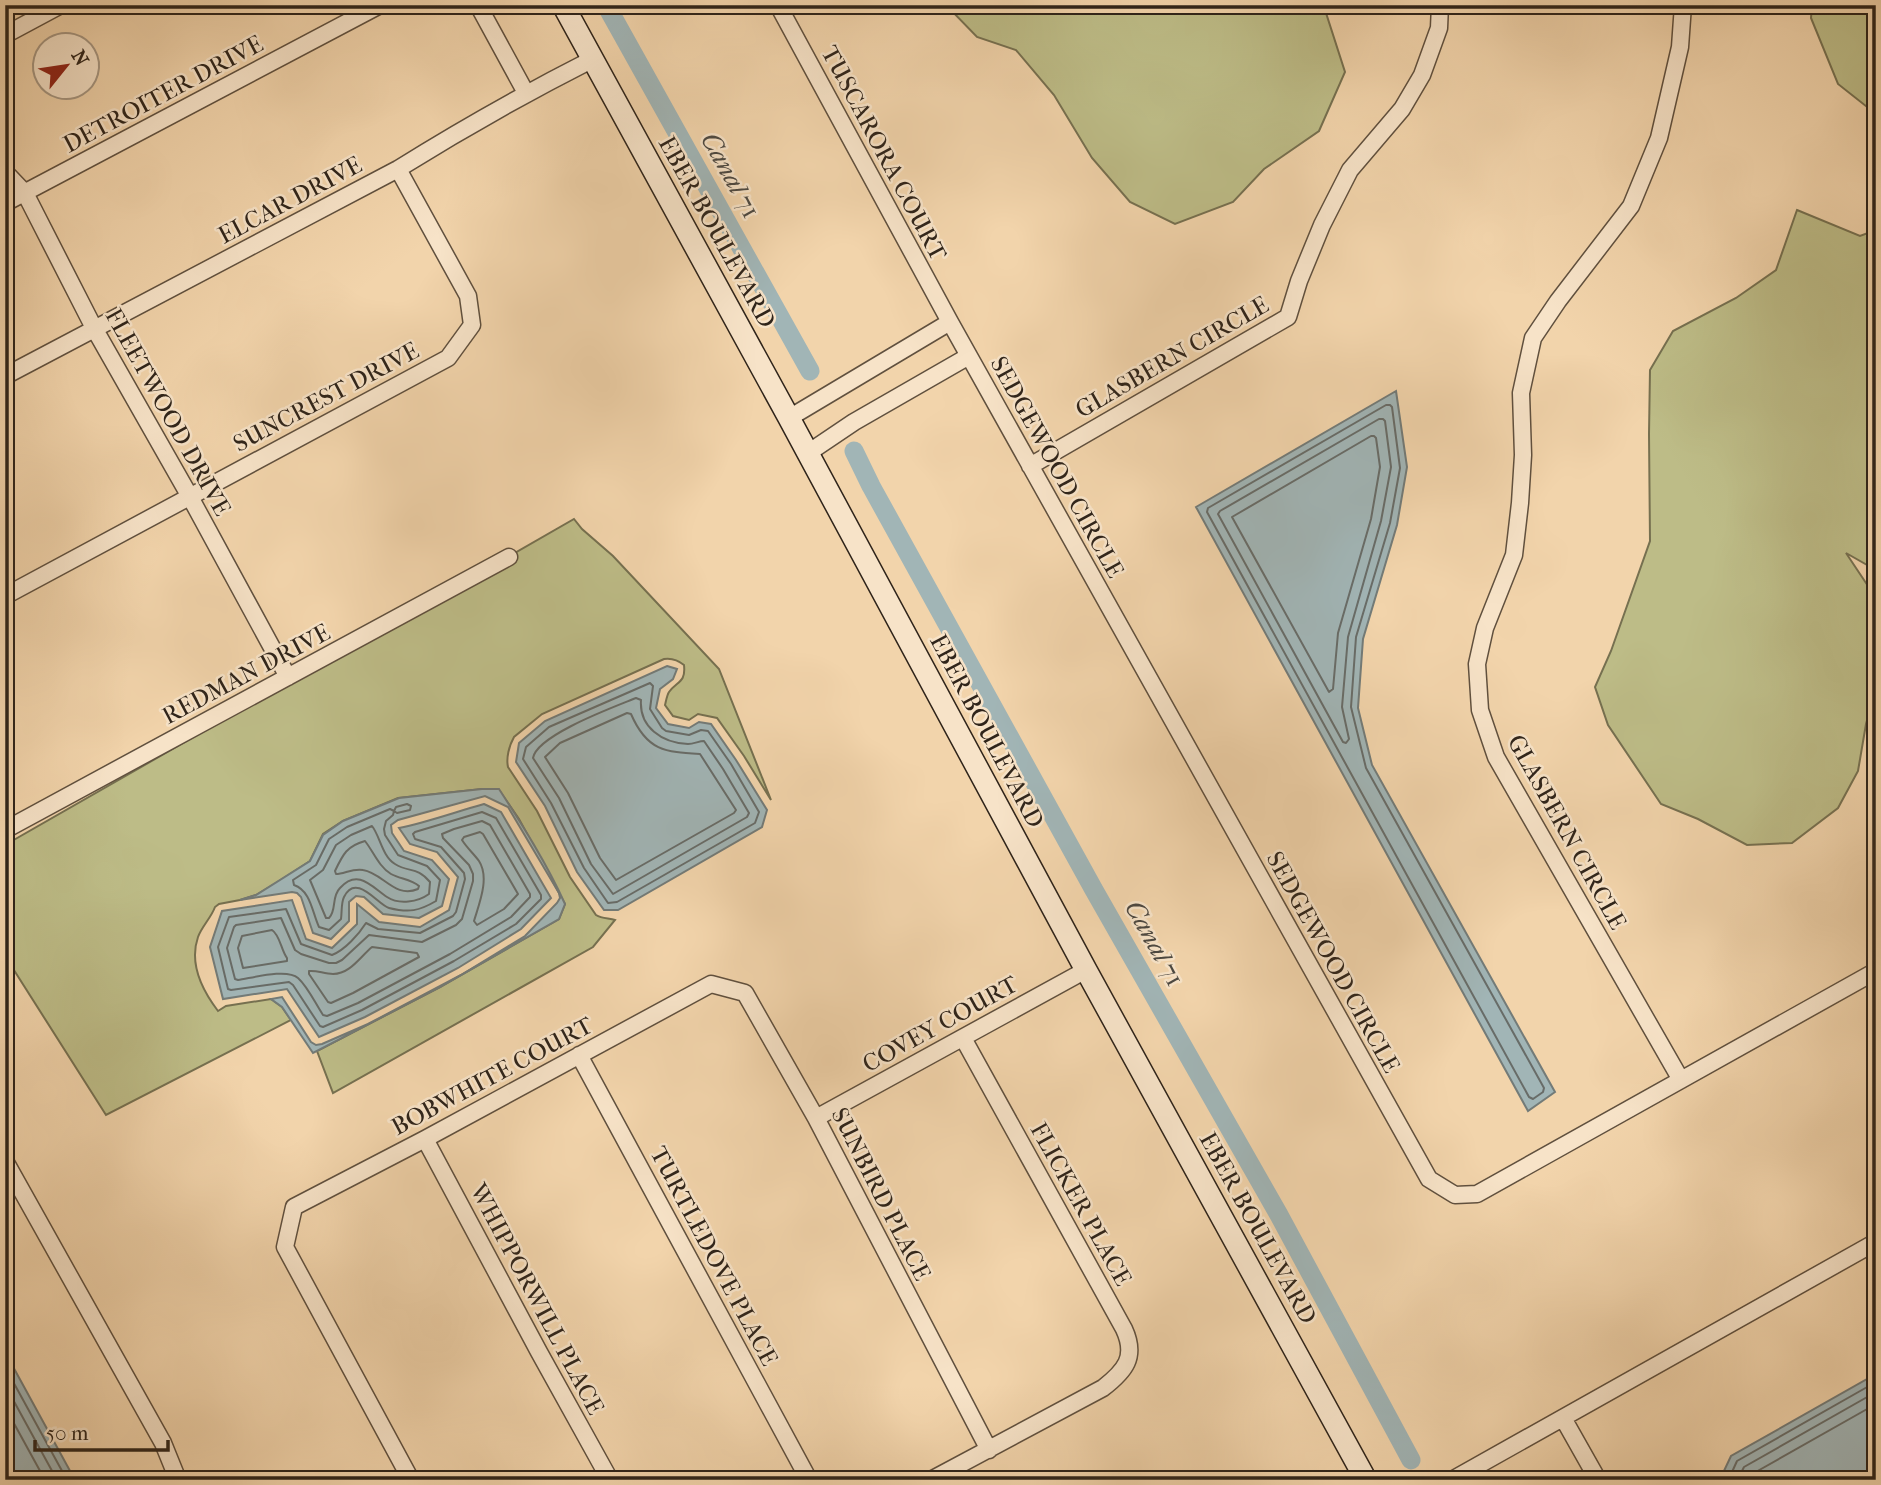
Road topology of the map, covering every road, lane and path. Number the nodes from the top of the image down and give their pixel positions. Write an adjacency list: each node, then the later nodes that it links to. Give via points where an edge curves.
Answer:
1 (61, 5): 8 (street)
2 (380, 5): 13 (street, DETROITER DRIVE)
3 (478, 5): 10 (street)
4 (563, 5): 9 (street, EBER BOULEVARD)
5 (778, 5): 15 (street, TUSCARORA COURT)
6 (1440, 5): 21 (street, GLASBERN CIRCLE, via 1439,28 1422,75 1402,109 1350,170 1321,225 1288,317)
7 (1683, 5): 32 (street, GLASBERN CIRCLE, via 1680,47 1659,138 1631,206 1533,338 1521,393 1523,455 1514,555 1485,628 1477,664 1480,710 1496,757)
8 (5, 35)
9 (593, 59): 10 (street, ELCAR DRIVE); 19 (street, EBER BOULEVARD)
10 (526, 93): 11 (street, ELCAR DRIVE)
11 (398, 169): 16 (street, ELCAR DRIVE); 22 (street, SUNCREST DRIVE, via 468,296 472,325 448,358)
12 (5, 173): 13 (street, FLEETWOOD DRIVE)
13 (25, 192): 14 (street, DETROITER DRIVE); 16 (street, FLEETWOOD DRIVE)
14 (5, 203)
15 (950, 322): 17 (street, SEDGEWOOD CIRCLE); 19 (street)
16 (94, 328): 18 (street, ELCAR DRIVE); 22 (street, FLEETWOOD DRIVE)
17 (969, 356): 20 (street); 21 (street, SEDGEWOOD CIRCLE)
18 (5, 376)
19 (789, 418): 20 (street, EBER BOULEVARD)
20 (808, 453): 27 (street, EBER BOULEVARD)
21 (1030, 466): 32 (street, SEDGEWOOD CIRCLE, via 1429,1180 1455,1195 1477,1194)
22 (189, 495): 24 (street, SUNCREST DRIVE); 25 (street, FLEETWOOD DRIVE)
23 (509, 557): 25 (street, REDMAN DRIVE)
24 (5, 596)
25 (288, 677): 26 (street, REDMAN DRIVE)
26 (5, 830)
27 (1086, 970): 30 (street, COVEY COURT); 44 (street, EBER BOULEVARD)
28 (1876, 971): 32 (street, SEDGEWOOD CIRCLE)
29 (711, 984): 31 (street, BOBWHITE COURT); 33 (street, SUNBIRD PLACE, via 746,993)
30 (963, 1038): 33 (street, COVEY COURT); 38 (street, FLICKER PLACE, via 1130,1341 1126,1366 1103,1388)
31 (579, 1055): 34 (street, BOBWHITE COURT); 42 (street, TURTLEDOVE PLACE)
32 (1681, 1080)
33 (816, 1118): 38 (street, SUNBIRD PLACE)
34 (425, 1139): 40 (street, BOBWHITE COURT, via 294,1207 285,1247); 41 (street, WHIPPORWILL PLACE)
35 (5, 1161): 39 (street, via 163,1443)
36 (1876, 1242): 37 (street)
37 (1563, 1418): 45 (street); 46 (street)
38 (989, 1450): 43 (street, FLICKER PLACE)
39 (178, 1480)
40 (411, 1480)
41 (610, 1480)
42 (809, 1480)
43 (931, 1480)
44 (1366, 1480)
45 (1452, 1480)
46 (1598, 1480)

